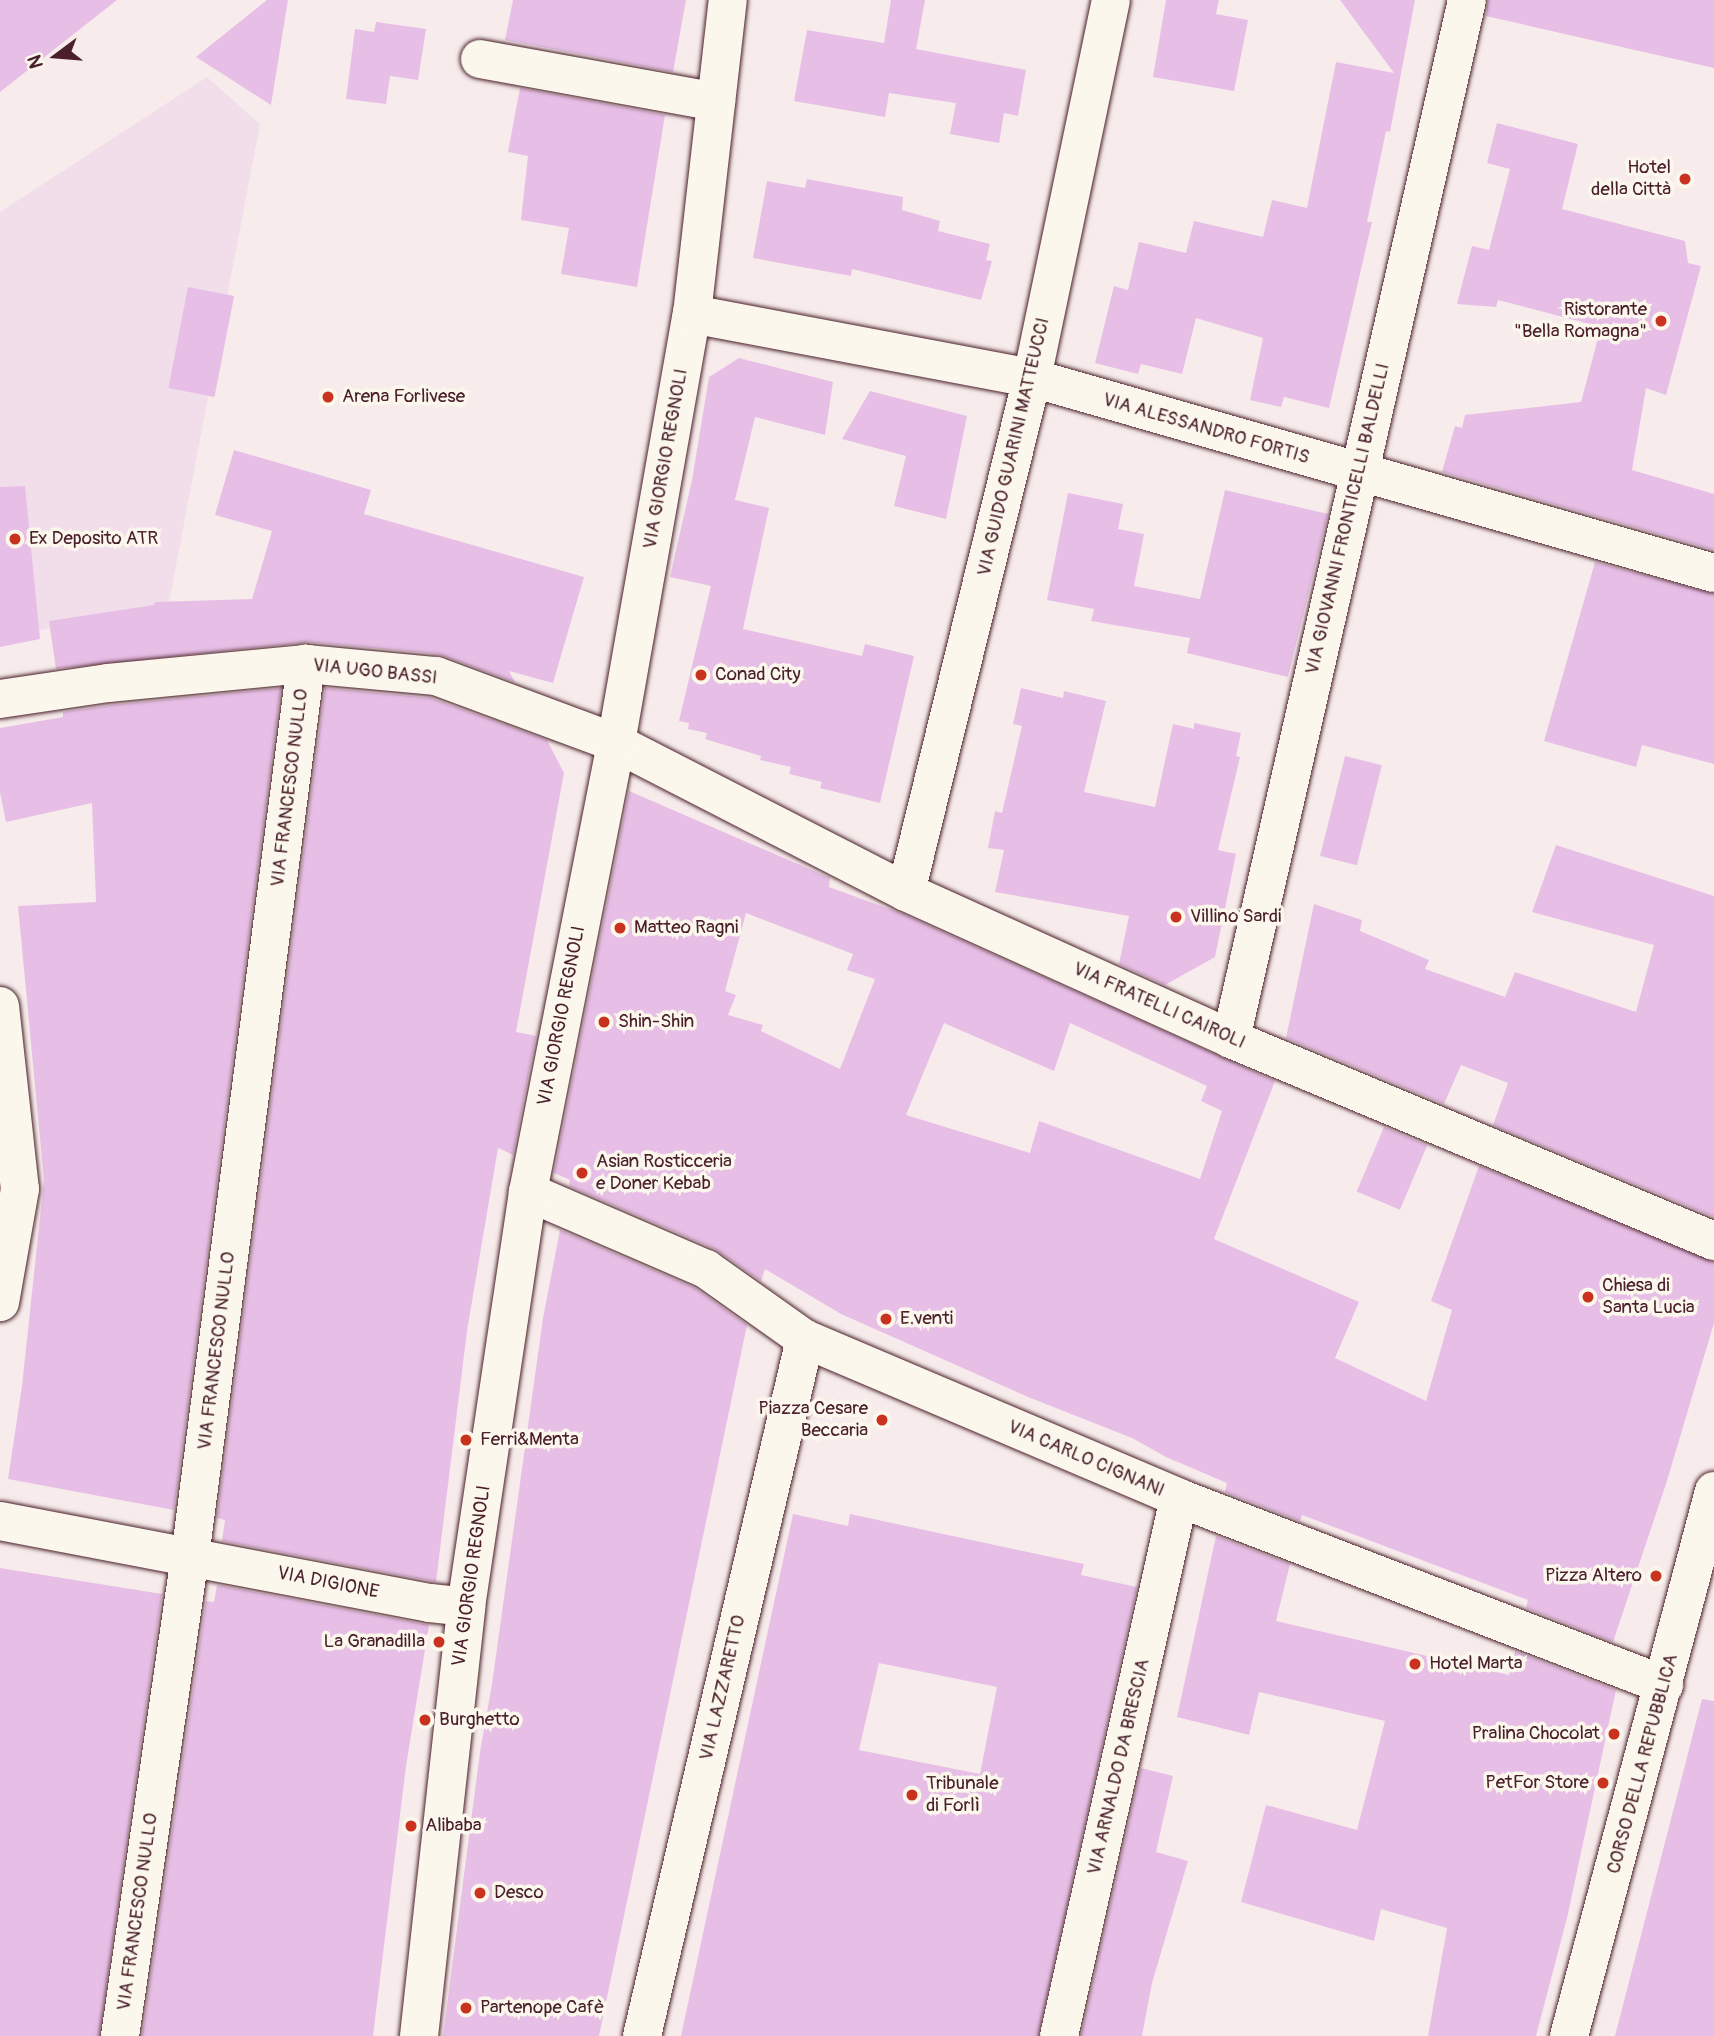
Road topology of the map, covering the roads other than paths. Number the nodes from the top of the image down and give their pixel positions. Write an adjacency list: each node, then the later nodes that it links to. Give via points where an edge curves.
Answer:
1 (728, 0): 5 (street, VIA GIORGIO REGNOLI)
2 (1111, 0): 7 (street, VIA GUIDO GUARINI MATTEUCCI)
3 (1467, 0): 8 (street, VIA GIOVANNI FRONTICELLI BALDELLI)
4 (480, 59): 5 (street)
5 (716, 102): 6 (street, VIA GIORGIO REGNOLI)
6 (692, 314): 7 (street, VIA ALESSANDRO FORTIS); 12 (street, VIA GIORGIO REGNOLI)
7 (1032, 378): 8 (street, VIA ALESSANDRO FORTIS); 13 (street, VIA GUIDO GUARINI MATTEUCCI)
8 (1358, 474): 9 (street, VIA ALESSANDRO FORTIS); 15 (street, VIA GIOVANNI FRONTICELLI BALDELLI)
9 (1714, 573)
10 (306, 664): 11 (street, VIA UGO BASSI, via 108,683); 12 (street, VIA UGO BASSI, via 436,676); 23 (street, VIA FRANCESCO NULLO)
11 (0, 699)
12 (616, 743): 13 (street, VIA FRATELLI CAIROLI); 16 (street, VIA GIORGIO REGNOLI)
13 (906, 892): 15 (street, VIA FRATELLI CAIROLI)
14 (0, 1006): 18 (street, via 20,1189)
15 (1231, 1039): 17 (street, VIA FRATELLI CAIROLI)
16 (528, 1192): 19 (street, VIA CARLO CIGNANI, via 706,1269); 24 (street, VIA GIORGIO REGNOLI)
17 (1714, 1241)
18 (0, 1302)
19 (805, 1339): 21 (street, VIA CARLO CIGNANI); 28 (street, VIA LAZZARETTO)
20 (1714, 1491): 25 (street, CORSO DELLA REPUBBLICA)
21 (1179, 1498): 25 (street, VIA CARLO CIGNANI); 29 (street, VIA ARNALDO DA BRESCIA)
22 (0, 1521): 23 (street, VIA DIGIONE)
23 (190, 1557): 24 (street, VIA DIGIONE); 26 (street, VIA FRANCESCO NULLO)
24 (466, 1607): 27 (street, VIA GIORGIO REGNOLI)
25 (1664, 1685): 30 (street, CORSO DELLA REPUBBLICA)
26 (120, 2036)
27 (418, 2036)
28 (642, 2036)
29 (1059, 2036)
30 (1569, 2036)

